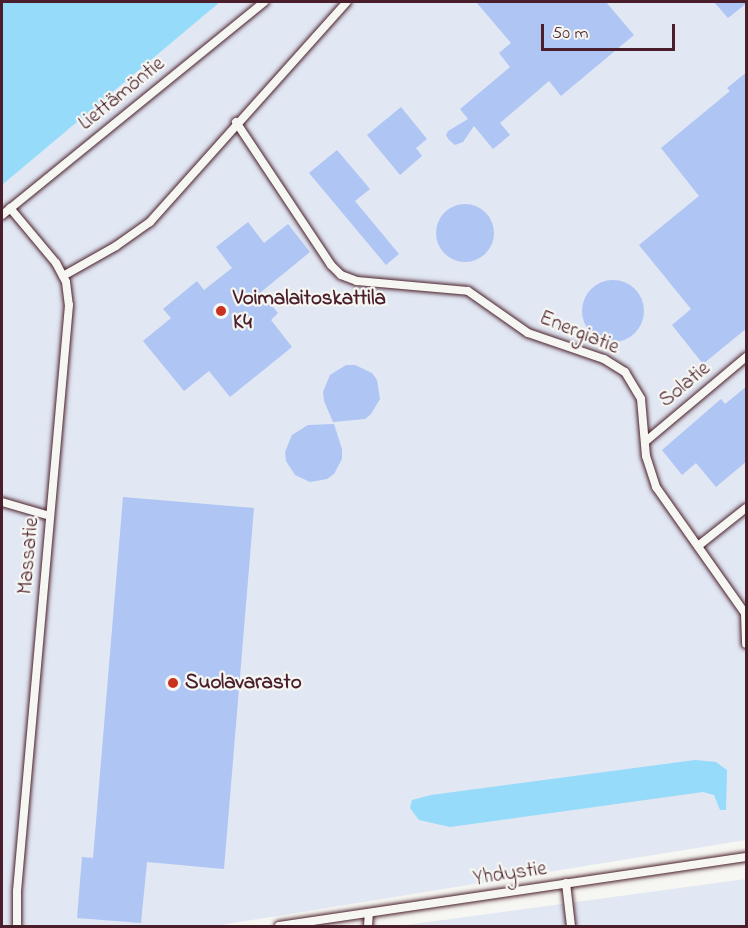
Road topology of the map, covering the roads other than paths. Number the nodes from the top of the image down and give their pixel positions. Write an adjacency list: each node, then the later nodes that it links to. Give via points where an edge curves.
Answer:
1 (264, 2): 4 (lane, Liettämöntie)
2 (347, 2): 3 (lane)
3 (236, 122): 6 (lane, via 150,222); 8 (lane, Energiatie, via 341,275 357,281 468,291 528,333 604,358 625,372 636,387)
4 (10, 208): 5 (lane, Liettämöntie); 6 (lane, Massatie)
5 (2, 215)
6 (63, 276): 11 (lane, Massatie, via 69,305)
7 (747, 357): 8 (lane, Solatie)
8 (646, 441): 12 (lane, Energiatie, via 646,456 656,487)
9 (2, 502): 11 (lane)
10 (747, 508): 12 (lane)
11 (50, 516): 17 (lane, Massatie)
12 (698, 546): 13 (lane, Energiatie, via 744,613)
13 (747, 644)
14 (747, 856): 15 (lane, Yhdystie)
15 (566, 884): 16 (lane, Yhdystie); 20 (lane)
16 (369, 913): 18 (lane, Yhdystie); 19 (lane)
17 (17, 927)
18 (279, 927)
19 (368, 927)
20 (571, 927)

